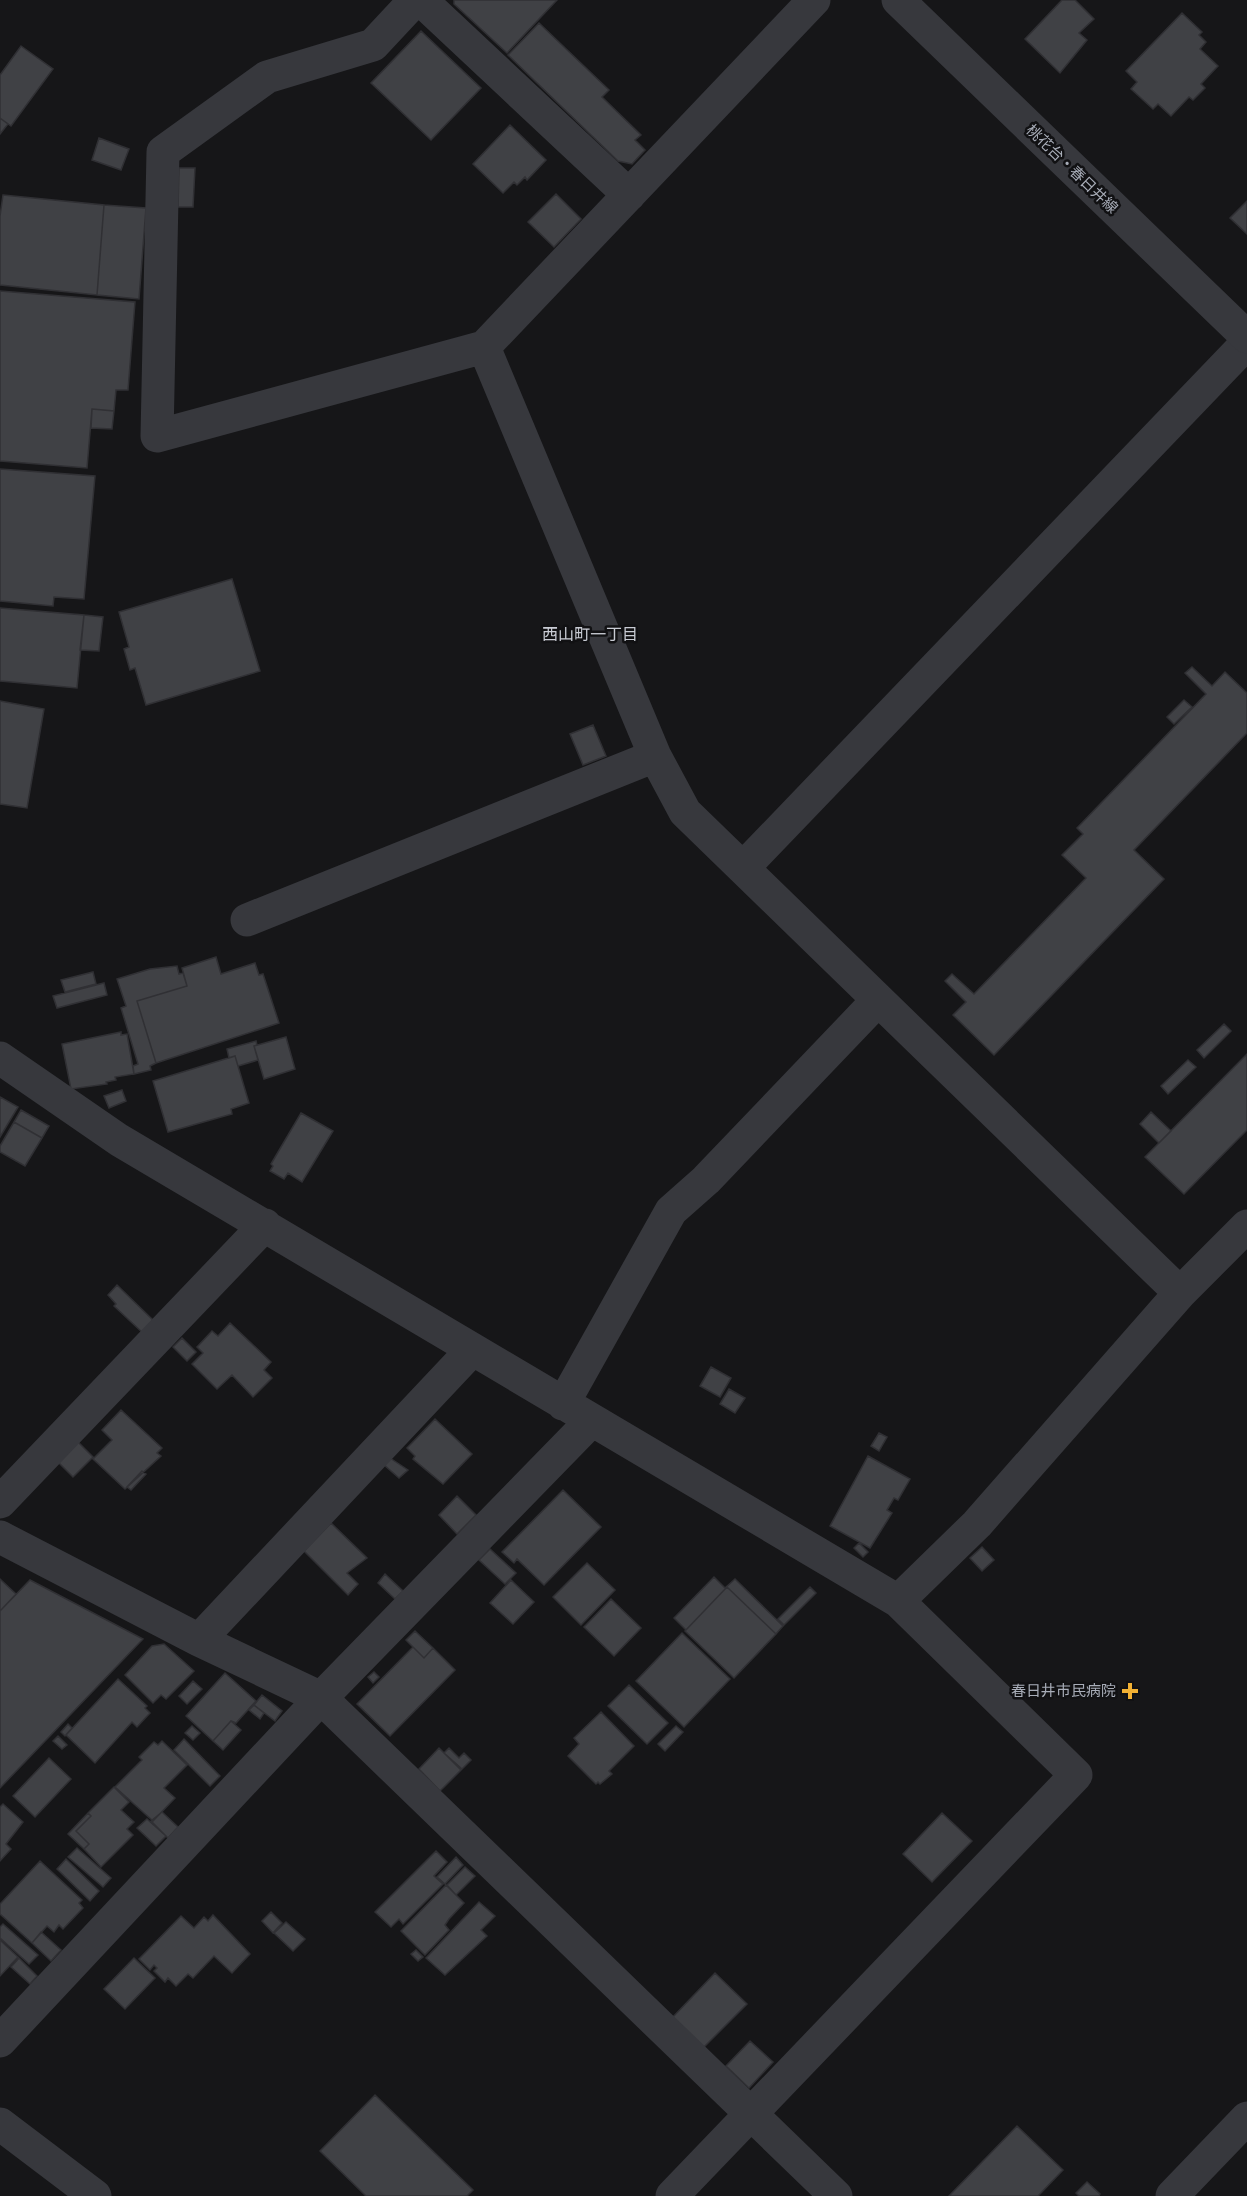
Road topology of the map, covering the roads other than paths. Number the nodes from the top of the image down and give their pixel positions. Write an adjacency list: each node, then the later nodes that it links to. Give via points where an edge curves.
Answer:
1 (415, 0): 8 (street, via 373,45 267,77 163,152 157,436)
2 (421, 0): 5 (street)
3 (814, 0): 5 (street)
4 (898, 0): 6 (street, 桃花台・春日井線)
5 (629, 195): 8 (street)
6 (1247, 337)
7 (1247, 343): 10 (street)
8 (484, 347): 9 (street)
9 (655, 756): 10 (street, via 685,812); 11 (street)
10 (743, 868): 12 (street)
11 (247, 920)
12 (878, 1000): 16 (street); 18 (street, via 706,1180 671,1211)
13 (0, 1058): 14 (street, via 119,1140)
14 (265, 1225): 17 (street); 20 (street)
15 (1247, 1226): 16 (street)
16 (1180, 1293): 22 (street, via 977,1524)
17 (471, 1351): 18 (street); 23 (street)
18 (563, 1404): 19 (street)
19 (592, 1420): 22 (street); 24 (street)
20 (0, 1502)
21 (0, 1537): 23 (street)
22 (898, 1601): 26 (street, via 1076,1774)
23 (199, 1640): 24 (street)
24 (321, 1698): 25 (street); 26 (street)
25 (0, 2042)
26 (750, 2114): 30 (street); 31 (street)
27 (1247, 2118): 32 (street)
28 (0, 2124): 29 (street)
29 (95, 2196)
30 (672, 2196)
31 (836, 2196)
32 (1172, 2196)

